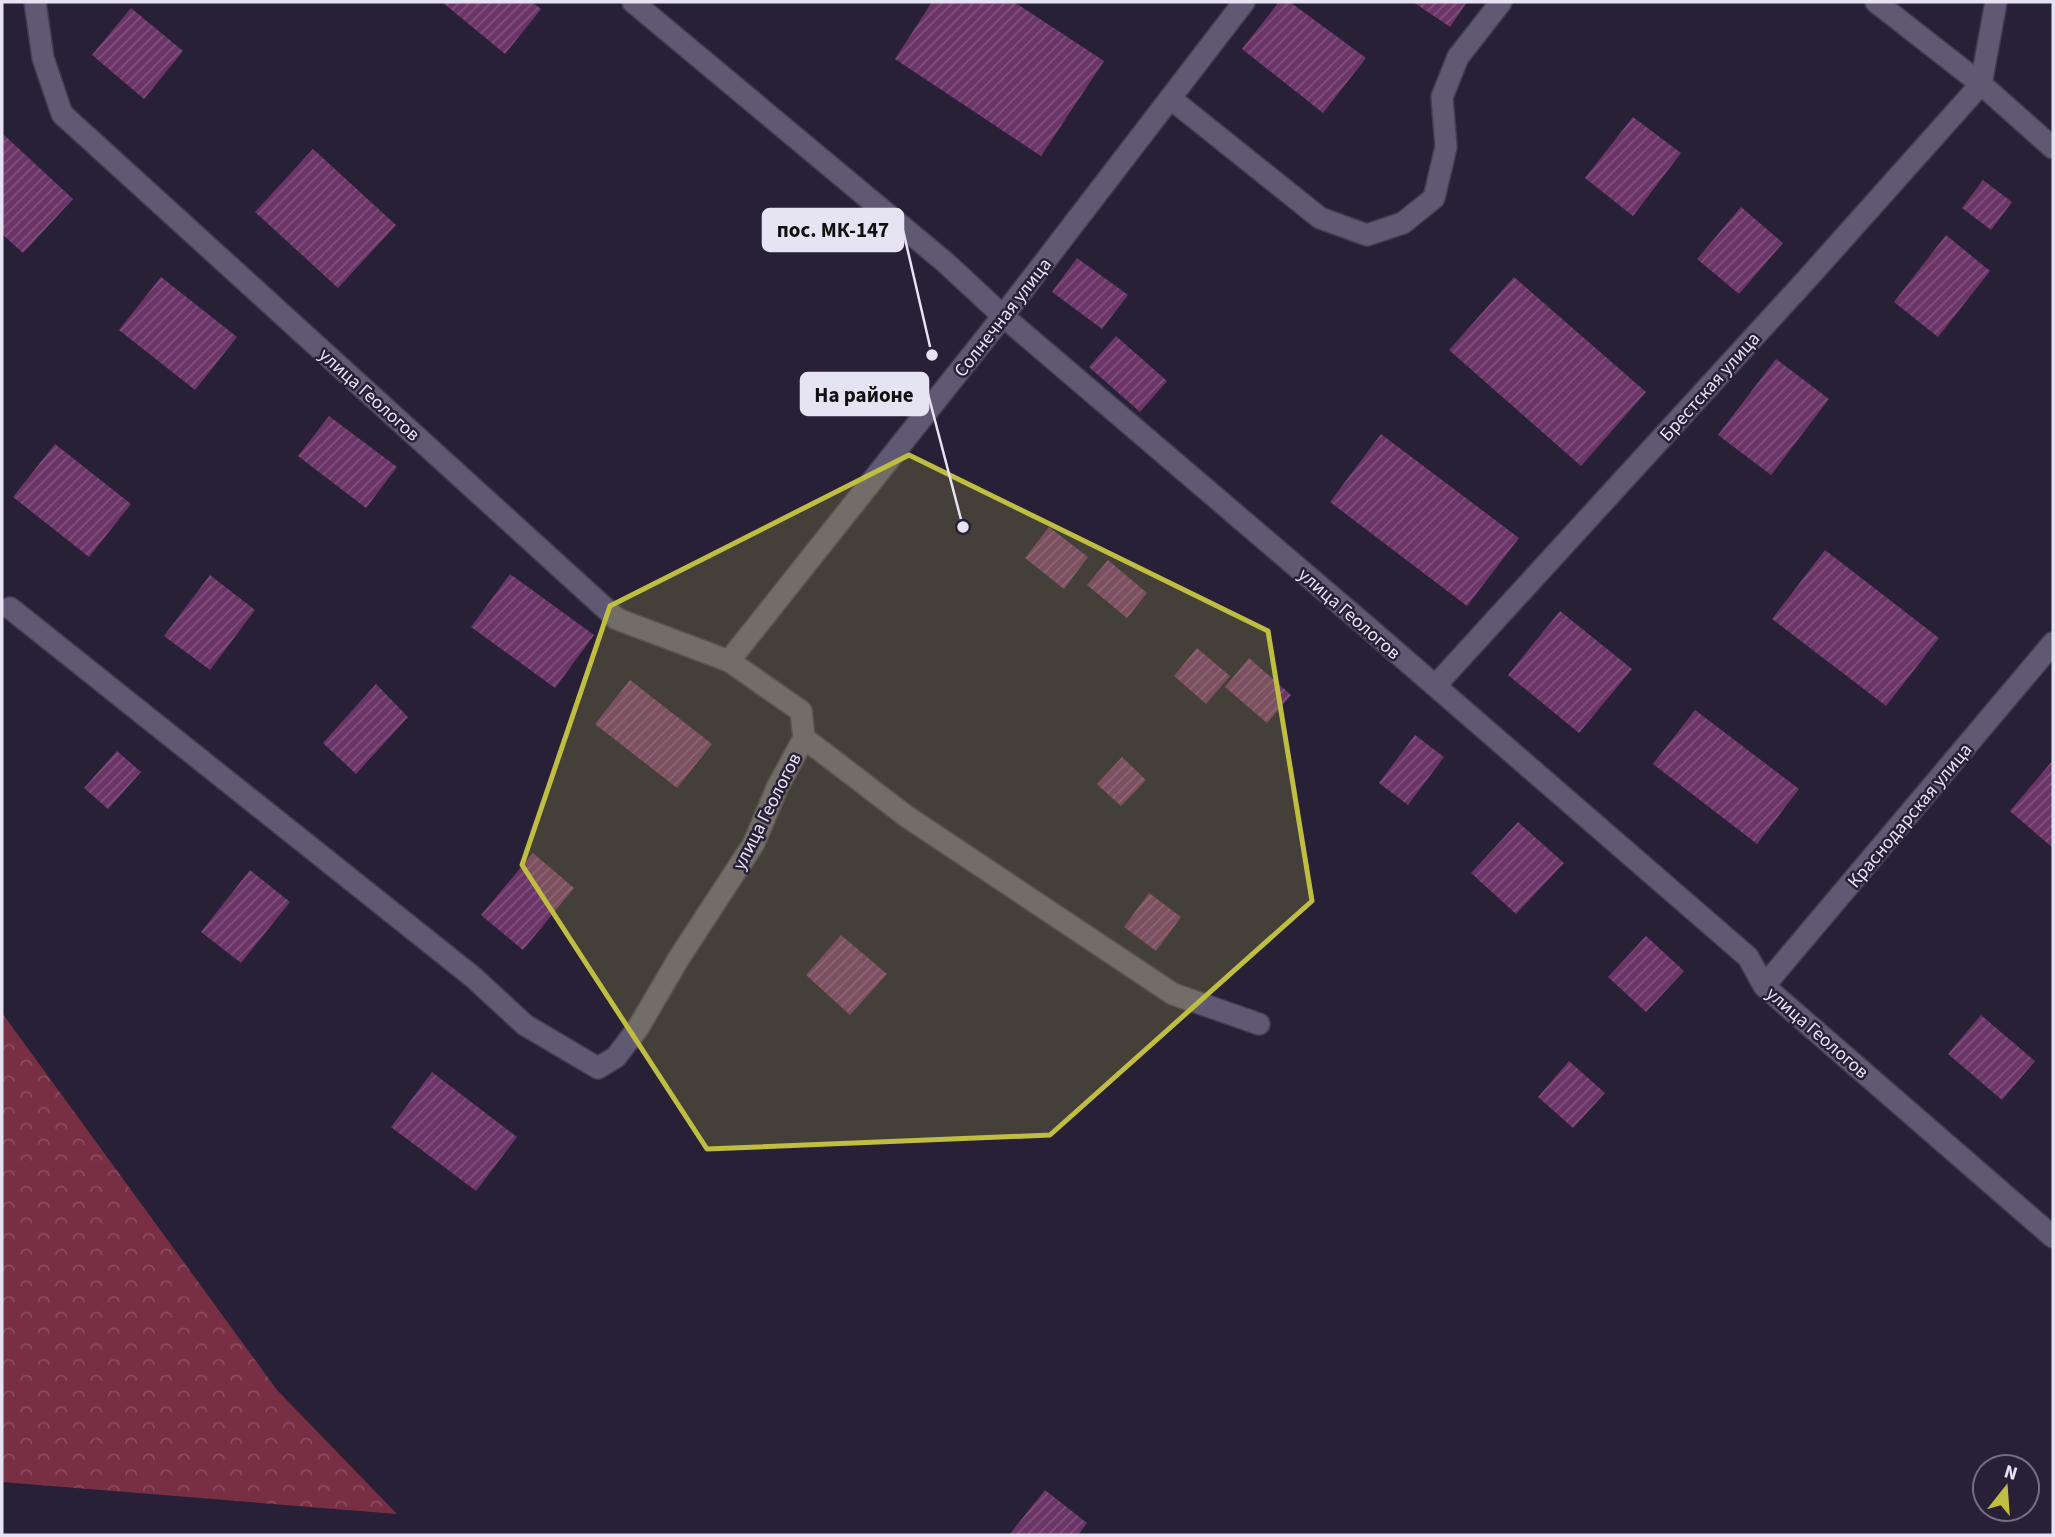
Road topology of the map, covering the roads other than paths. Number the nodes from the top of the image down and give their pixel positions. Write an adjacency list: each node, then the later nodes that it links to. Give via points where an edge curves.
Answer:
1 (35, 2): 13 (street, улица Геологов, via 43,58 62,114 617,619)
2 (633, 2): 10 (street, улица Геологов, via 946,262)
3 (1244, 2): 8 (street, Солнечная улица)
4 (1502, 2): 8 (street, via 1458,57 1442,97 1446,147 1434,198 1403,223 1367,235 1320,218)
5 (1876, 2): 7 (street)
6 (1996, 2): 7 (street)
7 (1981, 83): 9 (street); 14 (street, Брестская улица)
8 (1170, 98): 10 (street, Солнечная улица)
9 (2053, 148)
10 (1003, 316): 13 (street, Солнечная улица); 14 (street, улица Геологов)
11 (10, 608): 15 (street, улица Геологов, via 472,977 525,1025 598,1068 616,1057 638,1028 754,843)
12 (2053, 643): 16 (street, Краснодарская улица)
13 (729, 661): 15 (street, улица Геологов, via 801,711)
14 (1435, 686): 16 (street, улица Геологов, via 1748,957)
15 (804, 738): 17 (street, via 906,816 1172,994)
16 (1764, 986): 18 (street, улица Геологов)
17 (1259, 1024)
18 (2053, 1237)

